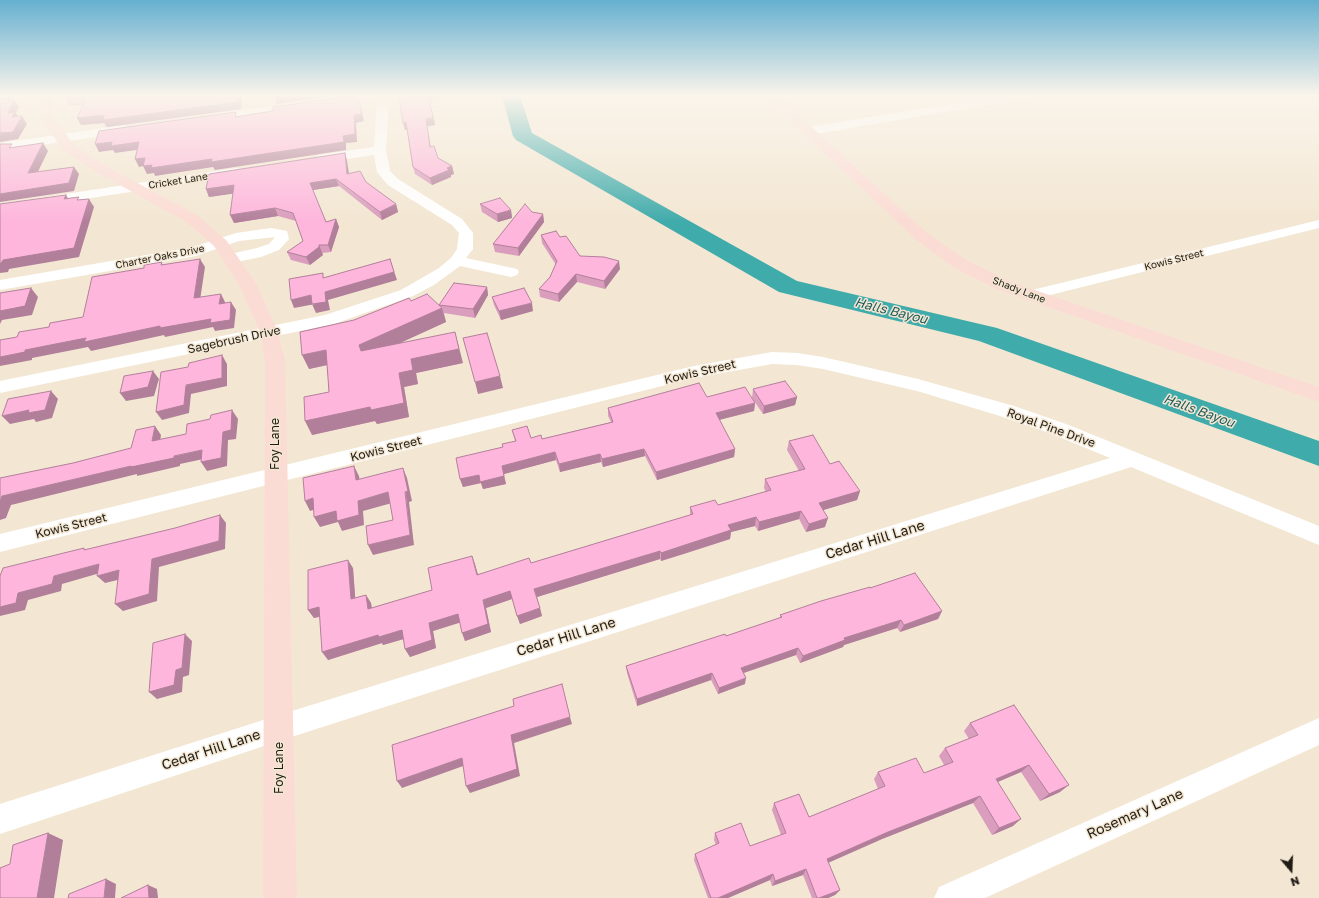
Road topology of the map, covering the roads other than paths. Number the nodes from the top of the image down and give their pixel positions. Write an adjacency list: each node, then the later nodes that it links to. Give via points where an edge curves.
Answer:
1 (62, 138): 4 (street); 8 (street, Foy Lane, via 70,148 88,161)
2 (380, 138): 5 (street)
3 (817, 138): 15 (street, Shady Lane, via 921,236 962,266)
4 (0, 147)
5 (380, 150): 6 (street); 12 (street, via 384,172 393,182 462,227 467,241)
6 (309, 161)
7 (246, 171): 8 (street, Cricket Lane)
8 (135, 188): 9 (street, Cricket Lane); 11 (street, Foy Lane, via 191,218)
9 (0, 208)
10 (1319, 224): 15 (street, Kowis Street)
11 (226, 251): 14 (street, Charter Oaks Drive, via 196,251); 16 (street, Foy Lane, via 248,285)
12 (457, 261): 13 (street); 16 (street, Sagebrush Drive, via 428,282 384,302 328,320)
13 (511, 272)
14 (0, 285)
15 (1030, 295): 19 (street, Shady Lane)
16 (269, 332): 18 (street, Sagebrush Drive); 21 (street, Foy Lane, via 276,361)
17 (772, 358): 20 (street, Royal Pine Drive, via 823,363 958,396 1059,429); 21 (street, Kowis Street, via 694,372)
18 (0, 387)
19 (1319, 395)
20 (1133, 459): 22 (street, Royal Pine Drive); 24 (street, Cedar Hill Lane)
21 (275, 476): 23 (street, Kowis Street); 24 (street, Foy Lane)
22 (1319, 536)
23 (0, 543)
24 (279, 728): 26 (street, Cedar Hill Lane); 27 (street, Foy Lane)
25 (1319, 731): 28 (street, Rosemary Lane)
26 (0, 819)
27 (280, 898)
28 (950, 898)

